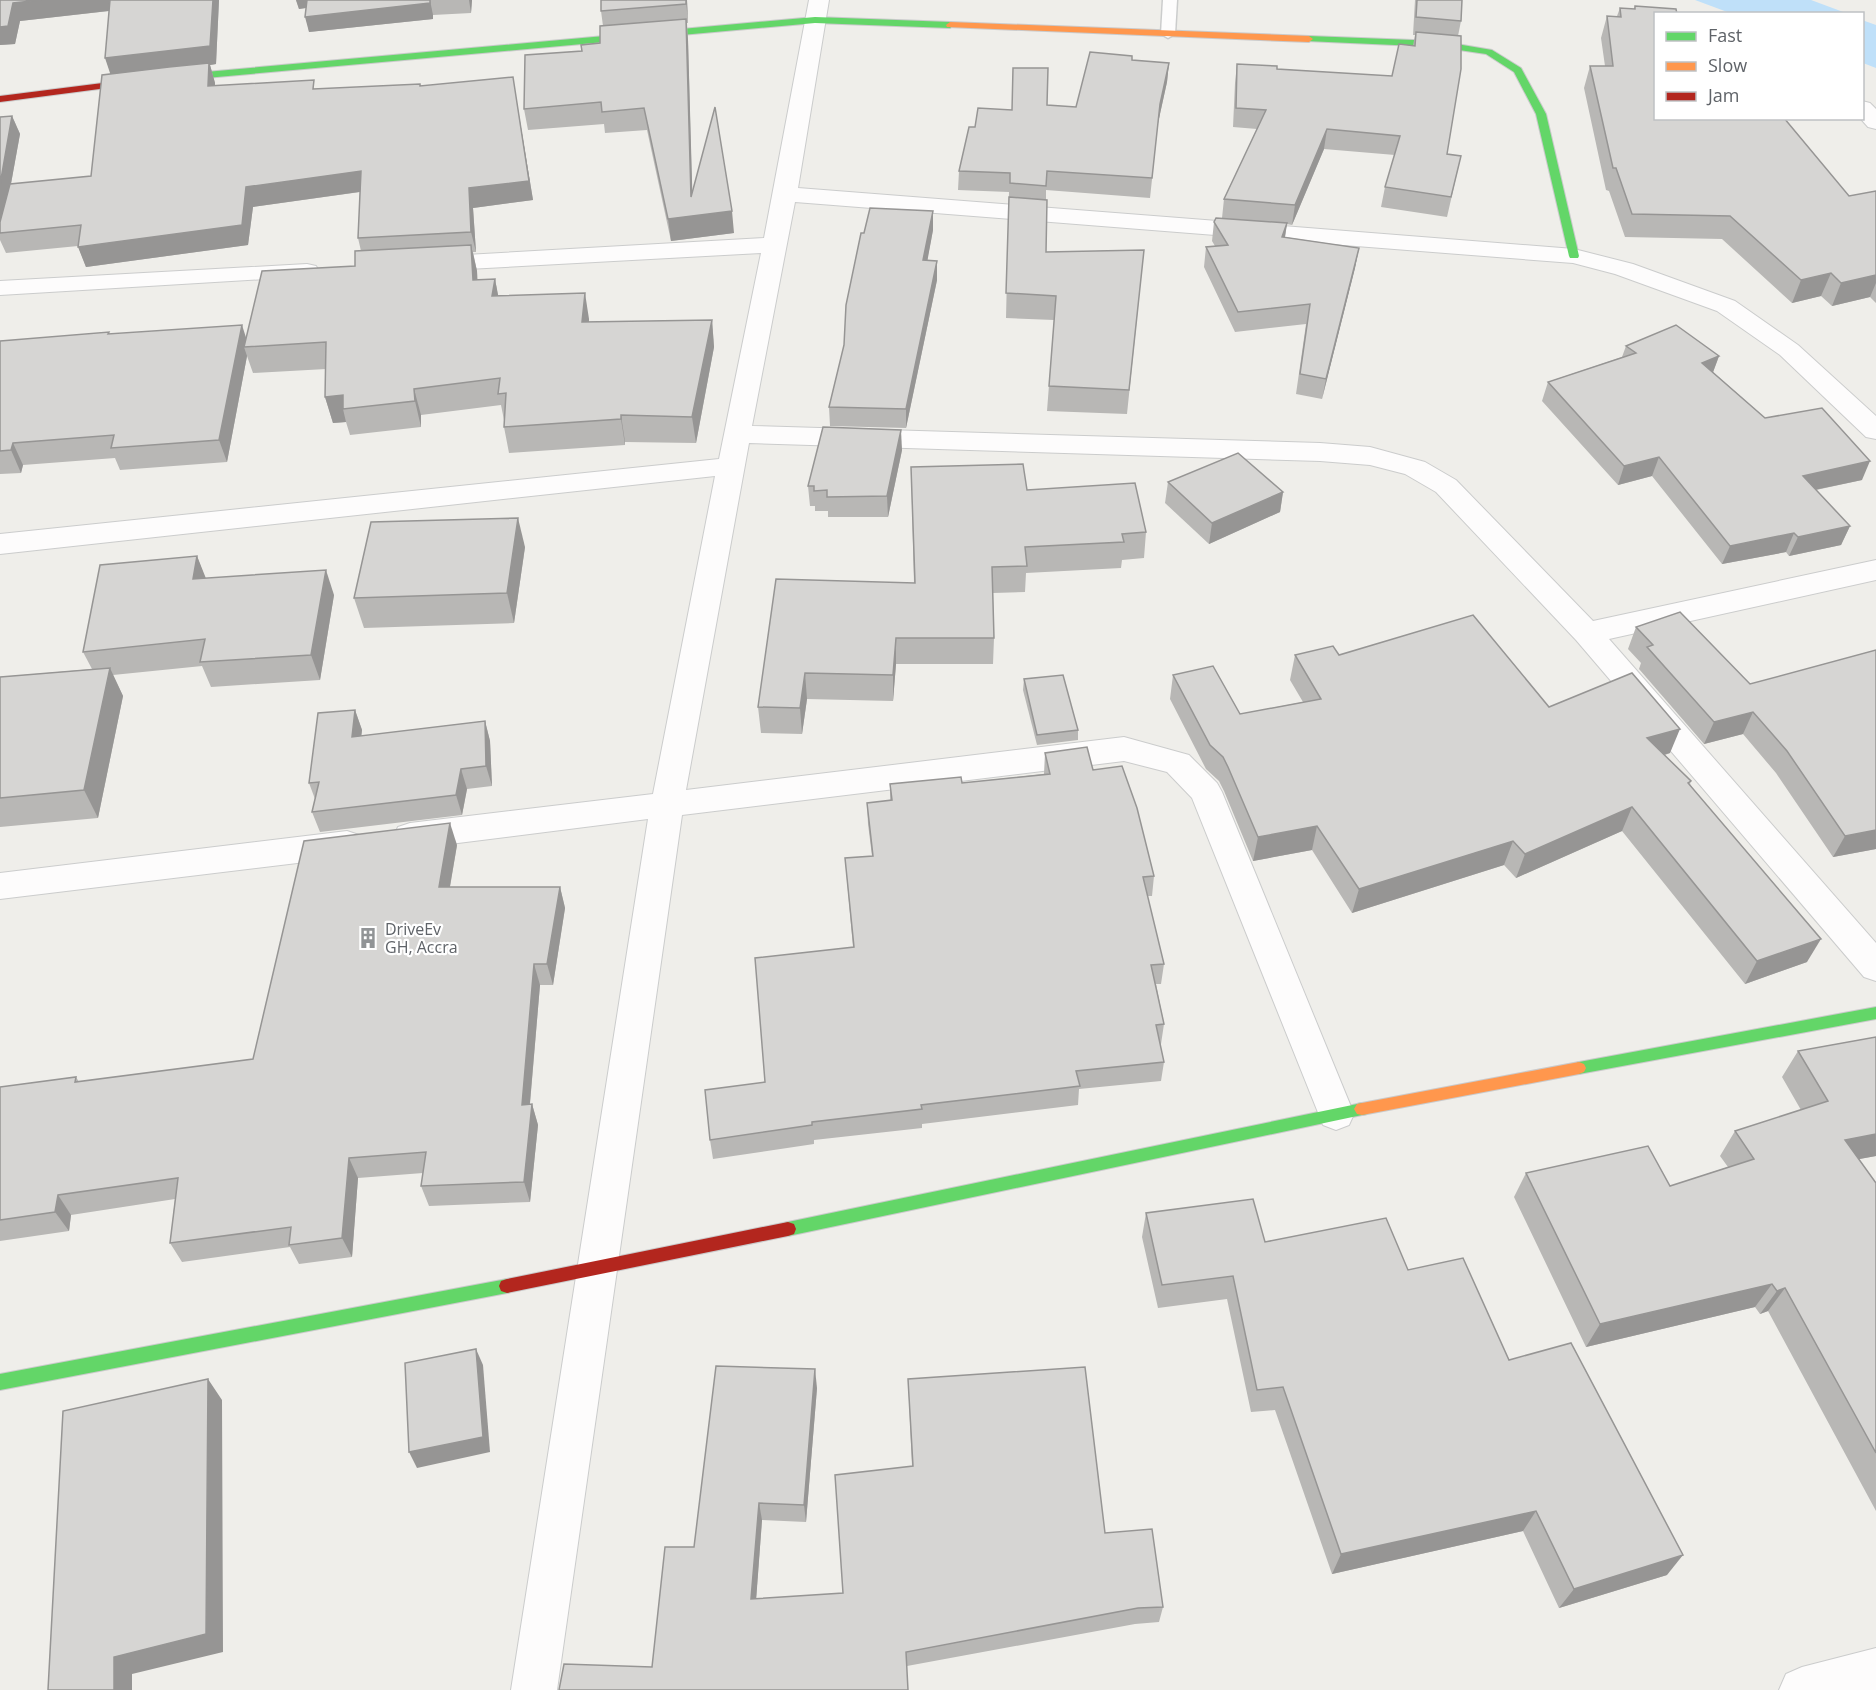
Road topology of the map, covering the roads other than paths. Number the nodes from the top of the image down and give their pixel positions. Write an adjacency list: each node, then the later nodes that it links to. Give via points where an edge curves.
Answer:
1 (1170, 0): 3 (lane)
2 (817, 10): 3 (street); 4 (street); 7 (street)
3 (1168, 34): 9 (street, via 1439,44 1489,52 1518,70 1542,114)
4 (0, 99)
5 (1864, 109): 6 (street)
6 (1876, 122)
7 (785, 195): 8 (street); 9 (street)
8 (776, 245): 10 (street); 14 (street)
9 (1574, 256): 13 (street, via 1624,269 1726,306 1789,350)
10 (405, 266)
11 (333, 269): 12 (street)
12 (0, 288)
13 (1876, 431)
14 (739, 434): 15 (street); 18 (street, via 1370,456 1415,468 1446,486)
15 (731, 466): 16 (street); 19 (street)
16 (0, 544)
17 (1876, 570): 18 (street)
18 (1587, 633): 21 (street)
19 (667, 804): 20 (street); 23 (street, via 1124,748 1178,764 1206,792); 24 (street)
20 (0, 886)
21 (1876, 967)
22 (1876, 1013): 23 (street)
23 (1336, 1113): 24 (street)
24 (598, 1269): 25 (street); 27 (street)
25 (0, 1382)
26 (1876, 1670): 28 (street)
27 (534, 1690)
28 (1802, 1690)

